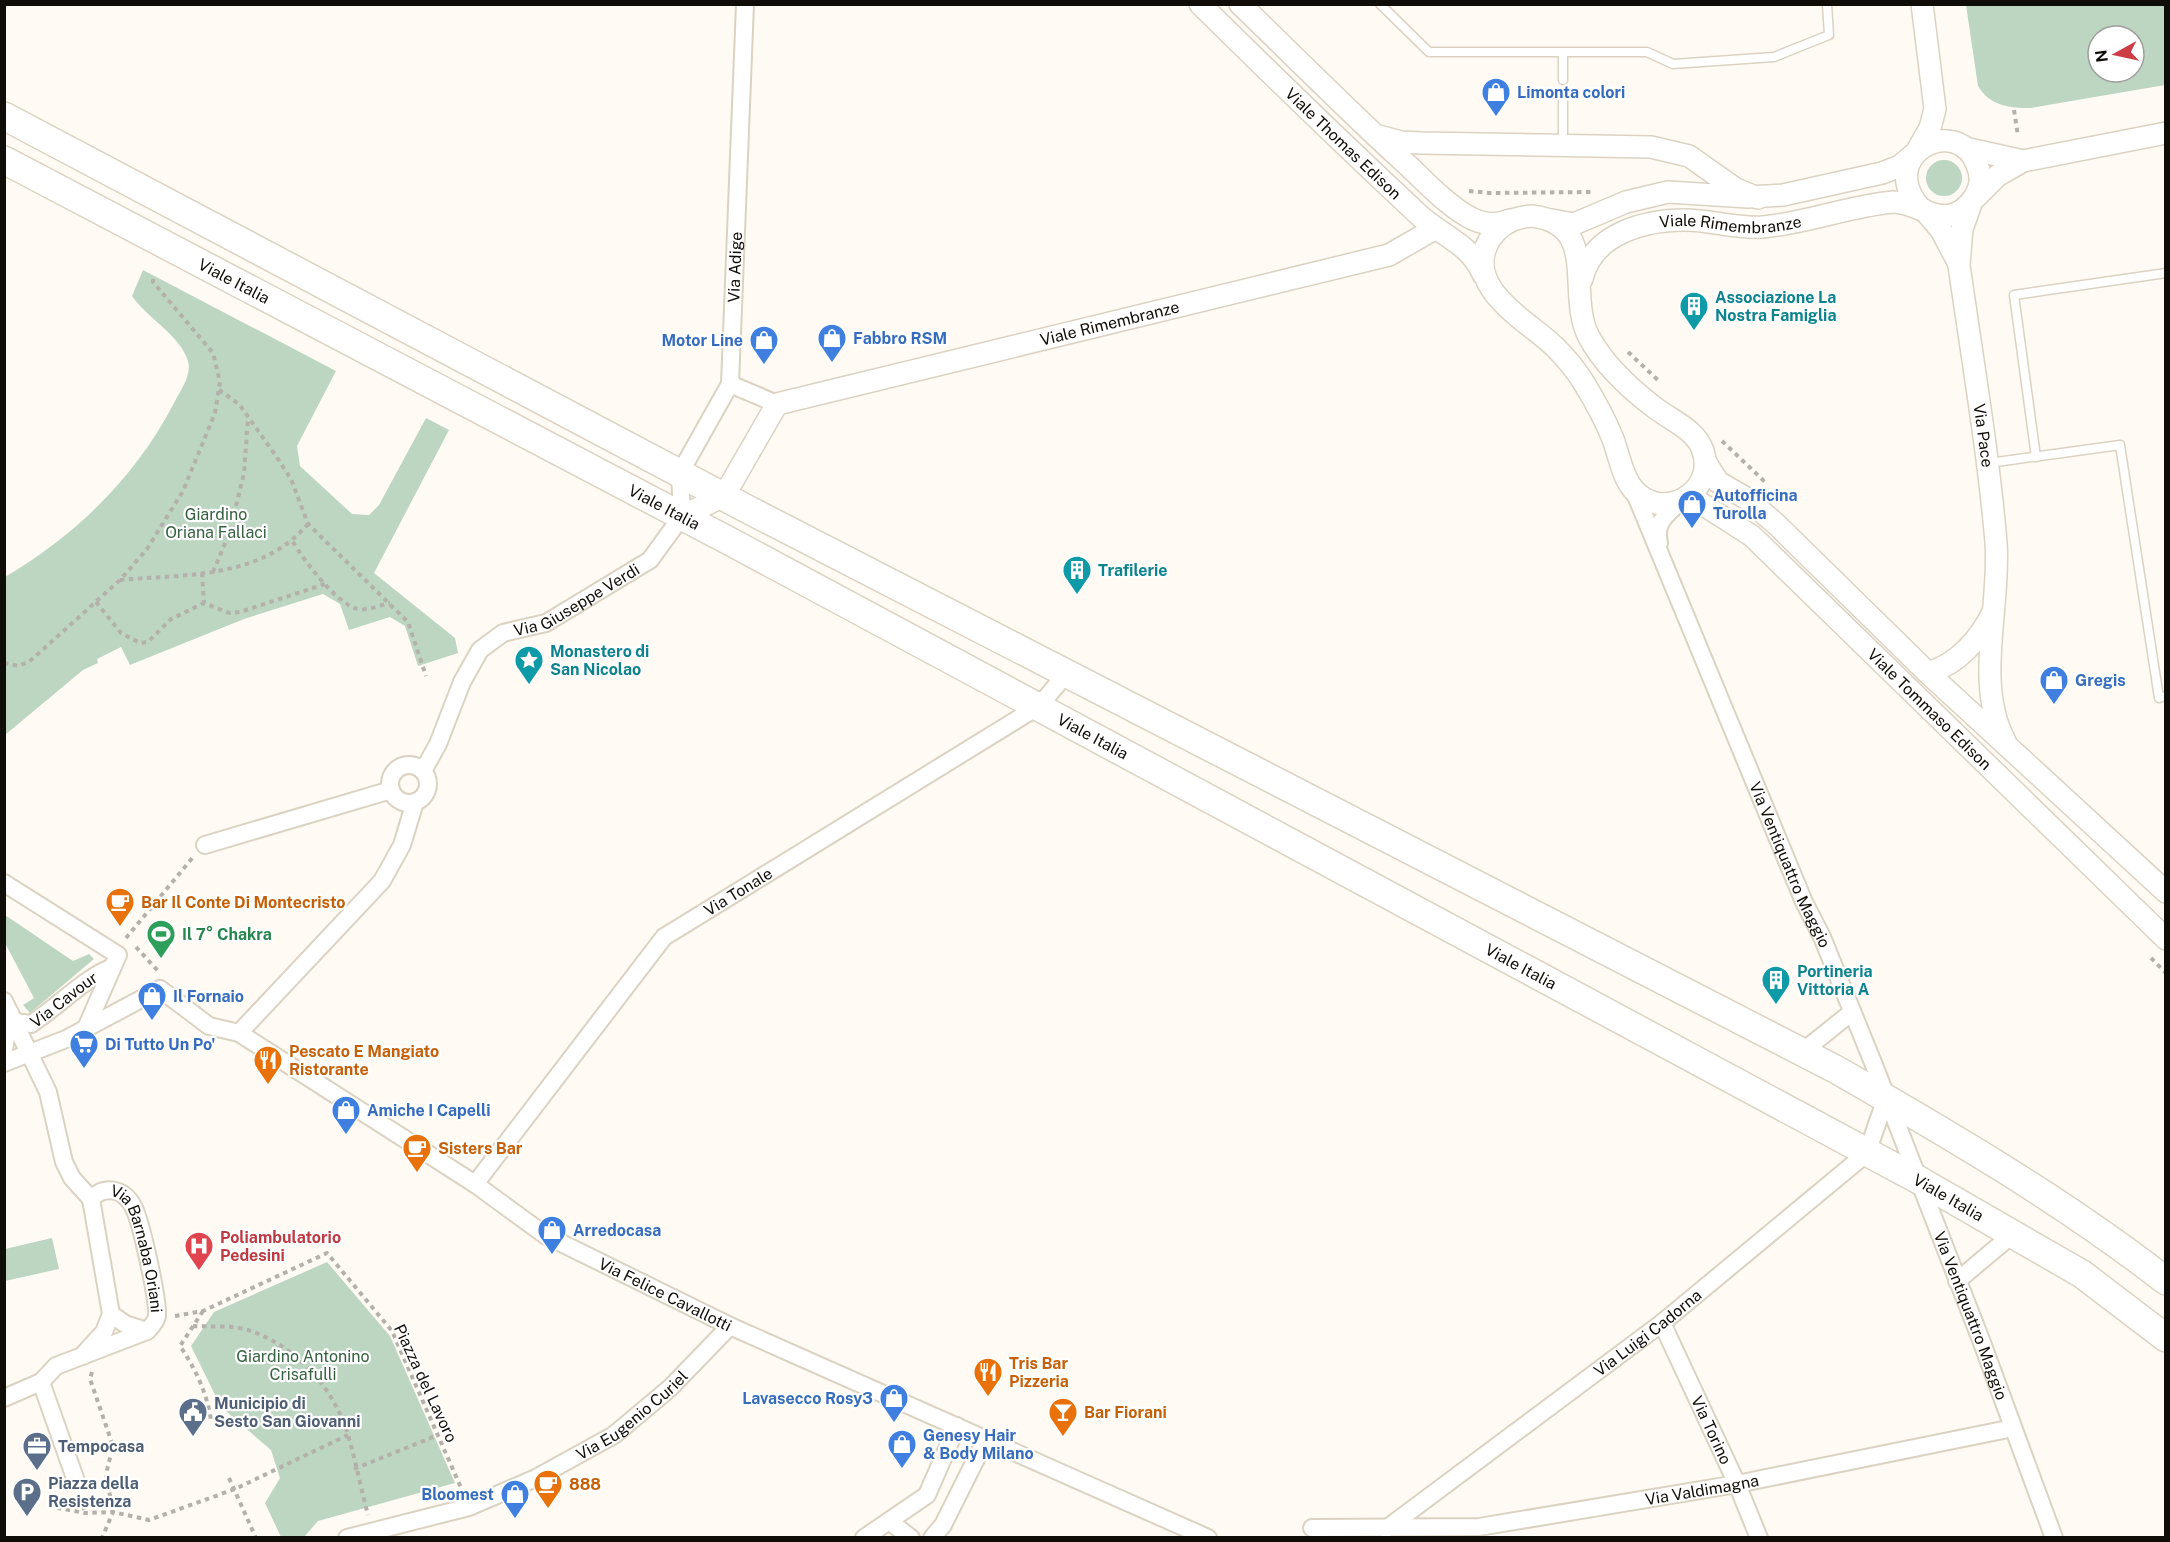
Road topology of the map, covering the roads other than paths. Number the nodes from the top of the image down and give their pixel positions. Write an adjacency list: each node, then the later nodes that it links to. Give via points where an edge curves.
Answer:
1 (745, 4): 31 (street, Via Adige)
2 (1200, 4): 26 (street, Viale Thomas Edison)
3 (1240, 4): 13 (street, Viale Thomas Edison)
4 (1380, 4): 7 (lane, via 1429,52)
5 (1827, 4): 7 (lane, via 1829,35 1774,57 1673,64 1647,52)
6 (1922, 4): 9 (street)
7 (1563, 53): 8 (lane)
8 (1563, 80)
9 (1935, 96): 15 (street, via 1952,132); 16 (street, via 1930,128)
10 (1563, 101): 14 (lane)
11 (4, 116): 36 (main road)
12 (2166, 133): 19 (street)
13 (1375, 135): 14 (street, via 1401,142); 24 (street, Viale Thomas Edison, via 1467,216 1497,224)
14 (1563, 146): 17 (street, via 1651,147)
15 (1964, 147): 16 (street, via 1939,141); 19 (street); 22 (street, via 1980,172 1980,185)
16 (1915, 153): 21 (street, Viale Rimembranze, via 1906,162 1882,173); 23 (street, via 1907,167 1906,183 1911,197)
17 (1689, 156): 20 (street); 21 (street, via 1736,189)
18 (4, 160): 40 (main road, Viale Italia)
19 (2023, 161): 22 (street, via 1997,176)
20 (1686, 192): 21 (street, Viale Rimembranze); 25 (street, Viale Rimembranze, via 1639,197 1574,224)
21 (1758, 198)
22 (1973, 200): 23 (street, via 1951,215); 27 (street, Via Pace, via 1962,229)
23 (1923, 209): 27 (street, Via Pace, via 1941,230); 30 (street, Viale Rimembranze, via 1893,202 1761,227 1686,220 1634,228 1613,237 1589,259)
24 (1514, 219): 25 (street, Viale Thomas Edison); 29 (street, via 1499,228 1488,243 1483,260)
25 (1549, 219): 30 (street, via 1565,230 1575,245)
26 (1436, 228): 29 (street, Viale Thomas Edison, via 1466,247); 32 (street, Viale Rimembranze, via 1389,255)
27 (1959, 265): 35 (street, Via Pace)
28 (2166, 273): 33 (lane, via 2014,295)
29 (1485, 278): 37 (street, Viale Thomas Edison, via 1493,294 1557,348 1583,381 1604,417)
30 (1578, 297): 34 (street, Viale Tommaso Edison, via 1585,330 1609,365 1654,407 1695,436)
31 (730, 384): 32 (street); 36 (street, Via Adige)
32 (777, 404): 38 (street)
33 (2036, 457): 35 (lane); 45 (lane, via 2120,446 2159,698)
34 (1705, 461): 39 (street, via 1698,488); 44 (street, Viale Tommaso Edison, via 1718,482 1746,498 1776,524)
35 (1986, 464): 42 (street, Via Pace, via 1996,544)
36 (680, 473): 38 (main road); 40 (street)
37 (1634, 491): 39 (street, Viale Tommaso Edison, via 1657,504); 41 (street, Via Ventiquattro Maggio)
38 (724, 496): 40 (street); 43 (main road)
39 (1680, 502): 41 (street, Via Ventiquattro Maggio, via 1656,531); 54 (street, Viale Tommaso Edison, via 1699,502 1752,536)
40 (682, 516): 46 (main road, Viale Italia); 48 (street, Via Giuseppe Verdi, via 650,560 546,623 503,633 480,650)
41 (1665, 564): 57 (street, Via Ventiquattro Maggio)
42 (1995, 609): 44 (street, via 1962,654 1951,664); 47 (street, Via Pace, via 1991,695 1997,724)
43 (1067, 673): 46 (street, Via Tonale); 62 (main road)
44 (1928, 673): 47 (street, Viale Tommaso Edison)
45 (2166, 696)
46 (1039, 706): 66 (main road, Viale Italia); 68 (street, Via Tonale, via 664,937)
47 (2013, 752): 53 (street, Viale Tommaso Edison)
48 (423, 771): 49 (street, via 412,766 399,768 391,777); 50 (street, Via Giuseppe Verdi, via 427,789)
49 (391, 790): 50 (street, via 403,802); 51 (street)
50 (415, 802): 60 (street, Via Giuseppe Verdi, via 402,845 382,881)
51 (205, 844)
52 (4, 883): 55 (street)
53 (2166, 892)
54 (2166, 939)
55 (114, 962): 58 (street, Via Cavour, via 31,1024); 59 (street)
56 (165, 993): 59 (street, Via Cavour); 60 (street, Via Felice Cavallotti, via 208,1026)
57 (1852, 1011): 62 (street); 65 (street, Via Ventiquattro Maggio)
58 (10, 1012): 61 (street); 63 (street, Via Barnaba Oriani)
59 (86, 1028): 63 (street, Via Cavour)
60 (239, 1033): 68 (street, Via Felice Cavallotti)
61 (4, 1050)
62 (1802, 1052): 65 (main road)
63 (31, 1053): 64 (street, Via Cavour); 69 (street, Via Barnaba Oriani, via 48,1092 64,1162)
64 (4, 1063)
65 (1886, 1098): 66 (street); 67 (street, Via Ventiquattro Maggio); 72 (main road, via 2103,1232)
66 (1867, 1153): 67 (main road, Viale Italia); 74 (street, Via Luigi Cadorna)
67 (1917, 1179): 70 (main road, Viale Italia); 71 (street, Via Ventiquattro Maggio)
68 (475, 1184): 76 (street, Via Felice Cavallotti, via 545,1235)
69 (91, 1199): 73 (street, Via Barnaba Oriani); 75 (street, Via Barnaba Oriani, via 99,1191 109,1189 123,1194 133,1206 157,1301)
70 (2013, 1234): 71 (street); 77 (main road, Viale Italia, via 2082,1274)
71 (1957, 1281): 82 (street, Via Ventiquattro Maggio)
72 (2166, 1281)
73 (111, 1314): 75 (street, Via Barnaba Oriani, via 125,1324); 78 (street, Via Barnaba Oriani)
74 (1662, 1323): 85 (street, Via Torino); 87 (street, Via Luigi Cadorna)
75 (152, 1325): 78 (street, Via Barnaba Oriani)
76 (730, 1326): 81 (street, Via Felice Cavallotti); 90 (street, Via Eugenio Curiel, via 670,1388 614,1435 536,1478 470,1507)
77 (2166, 1338)
78 (89, 1354): 79 (street, Via Barnaba Oriani, via 56,1366)
79 (41, 1382): 80 (street, Via Barnaba Oriani); 84 (street)
80 (4, 1398)
81 (957, 1426): 83 (street, Via Felice Cavallotti); 86 (street, via 927,1495)
82 (2013, 1428): 85 (street, Via Valdimagna); 97 (street, Via Ventiquattro Maggio)
83 (986, 1438): 93 (street, via 943,1526); 94 (street, Via Felice Cavallotti)
84 (76, 1481)
85 (1737, 1484): 89 (street, Via Valdimagna); 96 (street, Via Torino)
86 (889, 1521): 91 (street); 92 (street)
87 (1388, 1527): 88 (street, Via Valdimagna); 89 (street, Via Valdimagna); 95 (street, Via Luigi Cadorna)
88 (1312, 1528)
89 (1481, 1532)
90 (347, 1538)
91 (864, 1538)
92 (912, 1538)
93 (932, 1538)
94 (1208, 1538)
95 (1374, 1538)
96 (1759, 1538)
97 (2054, 1538)

